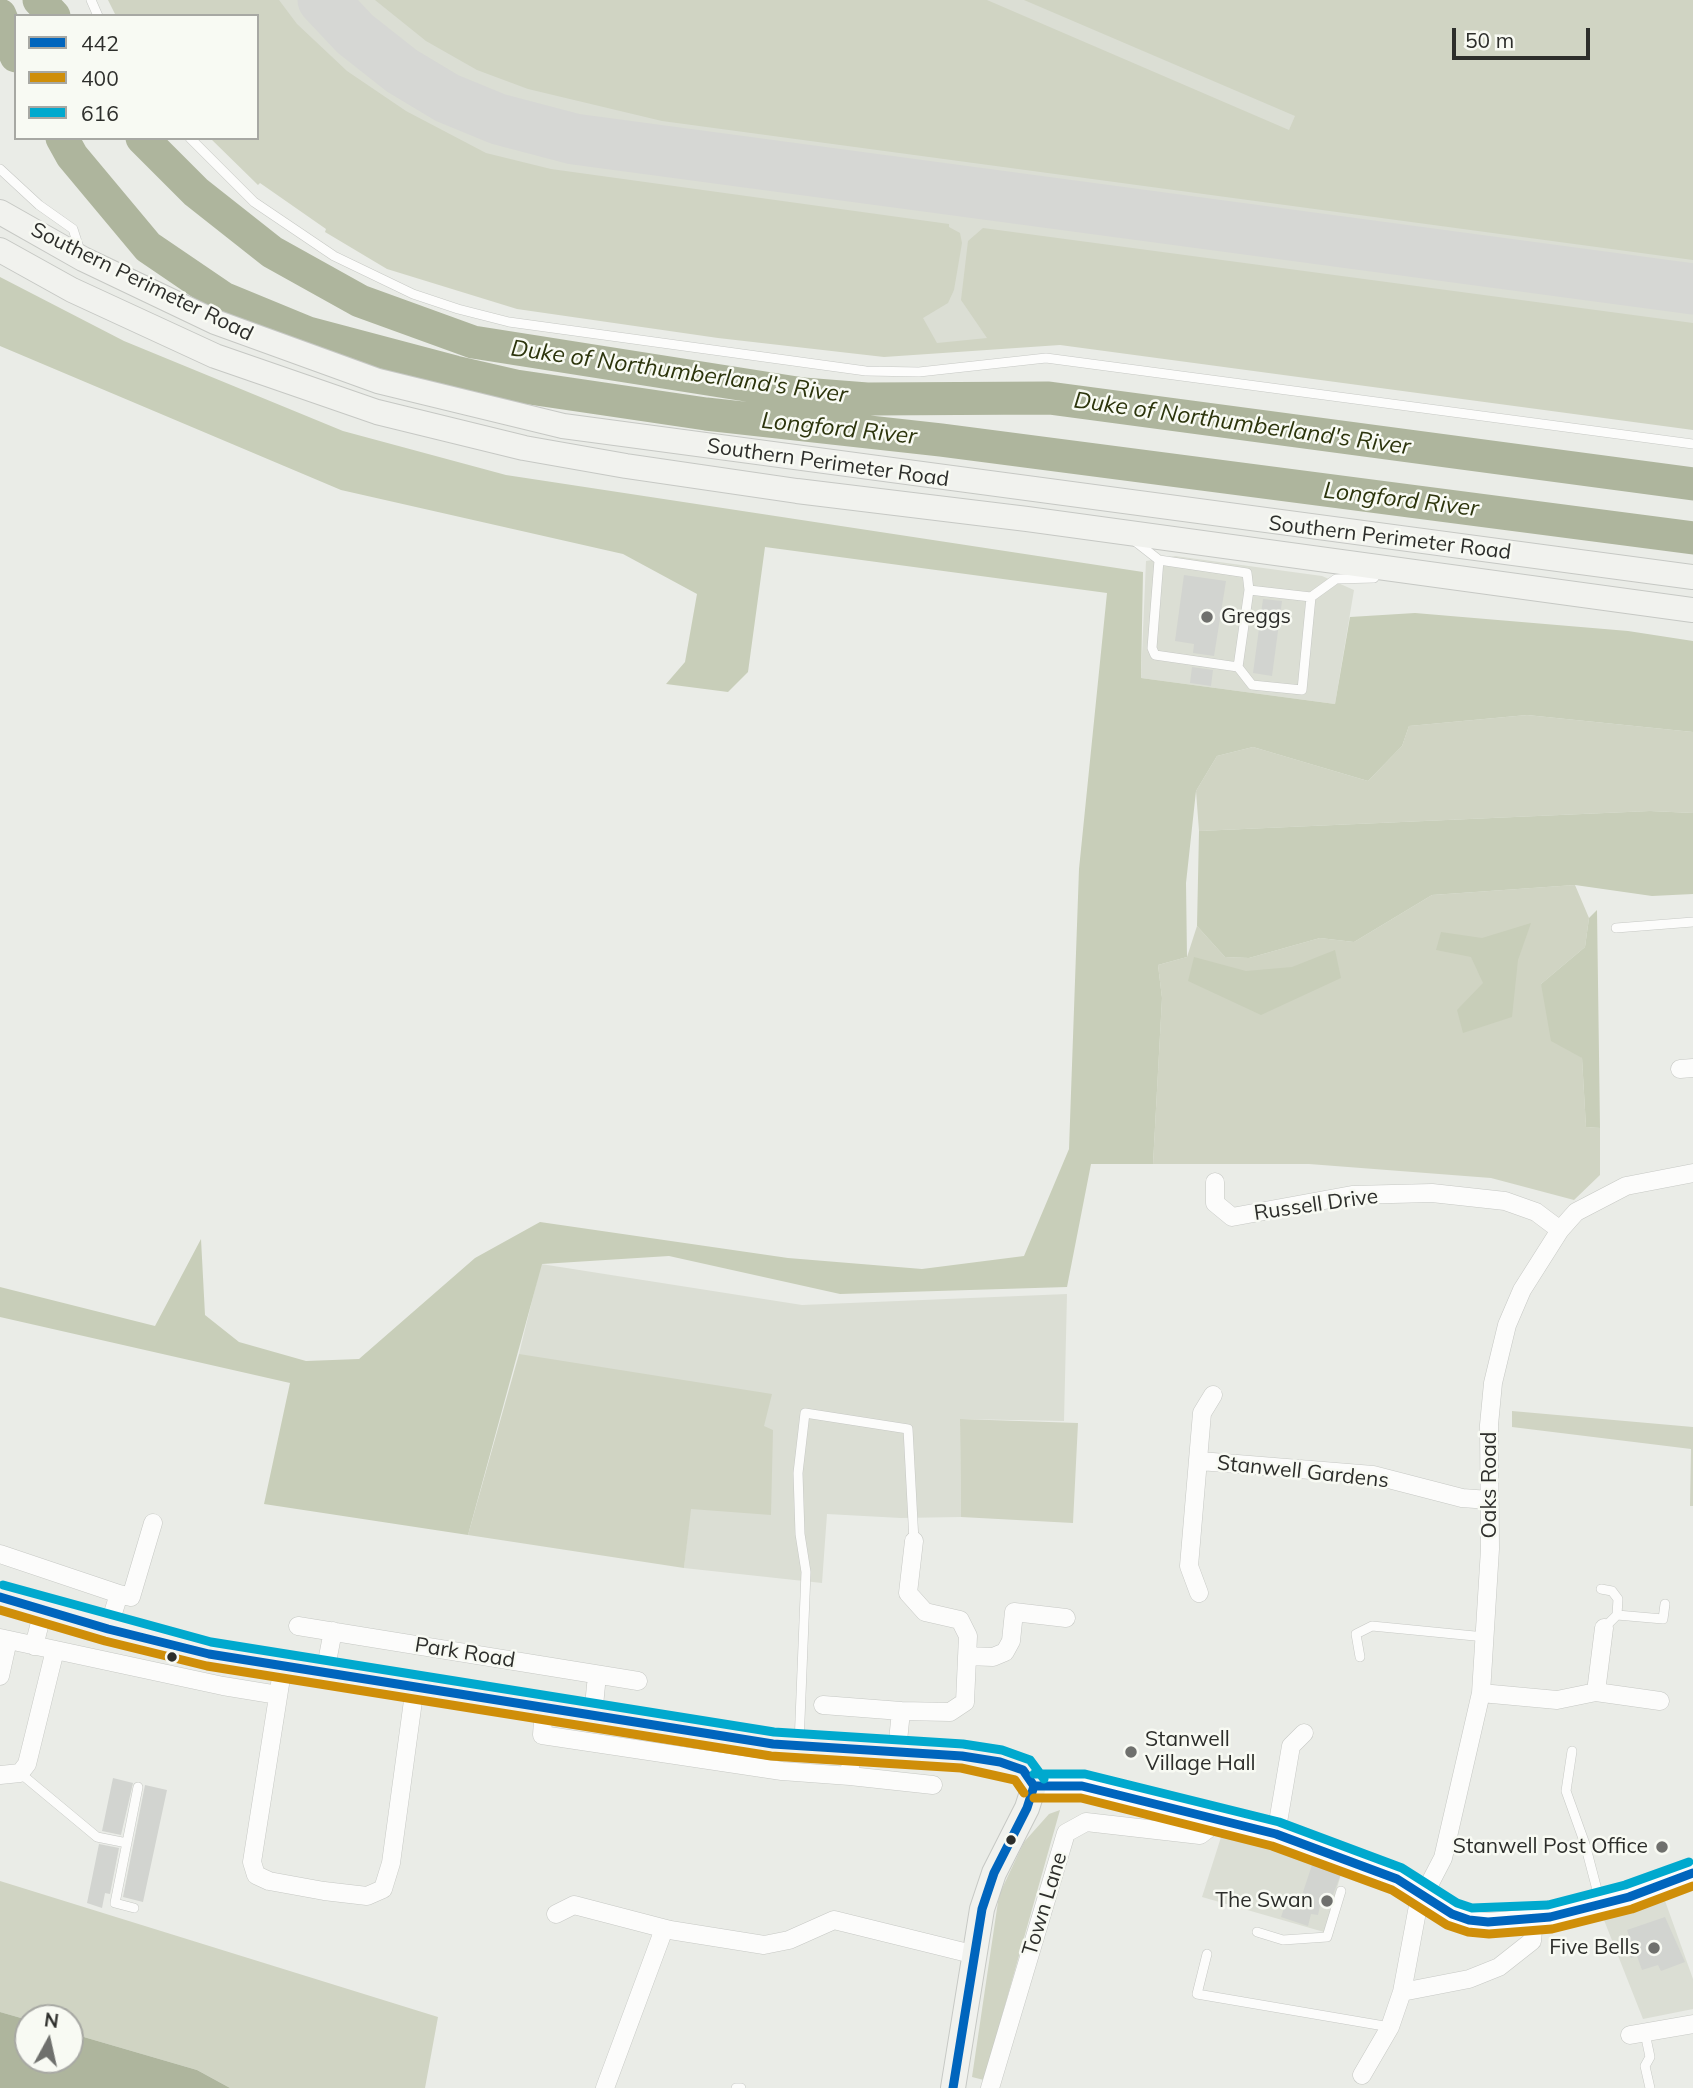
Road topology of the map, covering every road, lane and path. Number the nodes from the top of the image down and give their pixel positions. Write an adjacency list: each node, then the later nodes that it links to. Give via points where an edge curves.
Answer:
1 (192, 140): 6 (lane, via 254,202 334,256 413,293 509,322 866,371 919,372 1046,359)
2 (0, 169): 5 (lane, via 73,229)
3 (0, 212): 5 (street, Southern Perimeter Road)
4 (0, 250): 7 (street, Southern Perimeter Road, via 72,290 215,356 438,428 626,467)
5 (83, 259): 9 (street, Southern Perimeter Road, via 215,322 378,381 563,426)
6 (1693, 444)
7 (1113, 531): 8 (lane); 10 (street, Southern Perimeter Road)
8 (1159, 560): 11 (lane, via 1247,573); 14 (lane, via 1155,654)
9 (1693, 577)
10 (1480, 582): 12 (lane, via 1336,579); 13 (street, Southern Perimeter Road)
11 (1249, 590): 12 (lane); 14 (lane)
12 (1311, 597): 14 (lane, via 1302,690 1252,685)
13 (1693, 610)
14 (1238, 667)
15 (1693, 922): 16 (lane)
16 (1616, 928)
17 (1693, 1173): 19 (street, Oaks Road, via 1602,1195 1576,1212)
18 (1215, 1182): 19 (street, Russell Drive, via 1215,1203 1232,1217 1352,1195 1432,1193 1505,1201 1536,1212)
19 (1560, 1230): 22 (street, Oaks Road, via 1522,1290 1507,1325 1493,1383)
20 (1213, 1395): 21 (street, Stanwell Gardens, via 1202,1413)
21 (1200, 1461): 22 (street, Stanwell Gardens, via 1373,1475 1462,1498); 27 (street, Stanwell Gardens, via 1189,1566)
22 (1489, 1500): 38 (street, Oaks Road)
23 (153, 1523): 28 (street, via 131,1597)
24 (914, 1541): 42 (street, via 908,1593 925,1612 960,1620 968,1636); 59 (lane, via 908,1429 805,1413 798,1473 806,1572)
25 (0, 1554): 28 (street)
26 (1601, 1589): 32 (lane, via 1612,1591 1618,1599)
27 (1199, 1593)
28 (119, 1594): 36 (street)
29 (0, 1597): 31 (street, Park Road)
30 (1665, 1604): 32 (lane, via 1663,1619)
31 (43, 1611): 36 (street, Park Road); 40 (street)
32 (1617, 1615): 35 (lane)
33 (1066, 1618): 42 (street, via 1014,1612 1006,1653)
34 (298, 1626): 37 (street, Park Road)
35 (1604, 1628): 50 (street)
36 (108, 1629): 44 (street, Park Road, via 209,1654)
37 (332, 1632): 45 (street); 46 (street, Park Road)
38 (1486, 1637): 43 (lane, via 1372,1626 1356,1634); 51 (street, Oaks Road)
39 (4, 1639): 40 (street); 47 (street)
40 (34, 1646): 41 (street)
41 (55, 1650): 52 (street); 63 (street, via 27,1764)
42 (967, 1656): 56 (street, via 965,1702 950,1712)
43 (1360, 1657)
44 (283, 1665): 45 (street, Park Road); 52 (street)
45 (325, 1672): 49 (street, Park Road)
46 (597, 1675): 48 (street, Park Road); 57 (street)
47 (0, 1676)
48 (638, 1681)
49 (415, 1686): 52 (street, via 391,1863 383,1889 367,1896 256,1875 251,1862 253,1844); 55 (street, Park Road)
50 (1596, 1692): 51 (street, via 1558,1700); 53 (street)
51 (1481, 1693): 74 (street, Oaks Road, via 1443,1858)
52 (278, 1695)
53 (1660, 1701)
54 (823, 1705): 56 (street)
55 (544, 1707): 57 (street, Park Road); 65 (street, via 542,1735 782,1771)
56 (901, 1711): 61 (street)
57 (593, 1716): 59 (street, Park Road)
58 (1304, 1732): 70 (street, via 1291,1746)
59 (799, 1746): 60 (street, Park Road)
60 (851, 1749): 61 (street, Park Road); 65 (street)
61 (897, 1751): 67 (street, Park Road, via 1000,1762 1023,1770)
62 (1572, 1751): 75 (lane, via 1566,1791)
63 (20, 1773): 64 (street); 71 (lane, via 97,1837)
64 (0, 1775)
65 (850, 1776): 66 (street)
66 (933, 1785)
67 (1034, 1786): 69 (street, via 1082,1786); 82 (street, via 994,1873 982,1909)
68 (138, 1787): 71 (lane)
69 (1210, 1816): 70 (street); 90 (street, Town Lane, via 1208,1829 1200,1835 1086,1822 1066,1833)
70 (1276, 1834): 74 (street, via 1349,1866 1397,1879)
71 (127, 1843): 76 (lane, via 115,1903)
72 (1693, 1874): 75 (street)
73 (1341, 1891): 80 (lane, via 1326,1937 1283,1940)
74 (1423, 1895): 78 (street, via 1469,1920); 83 (street, Oaks Road)
75 (1601, 1905): 78 (street)
76 (134, 1908)
77 (556, 1914): 79 (street, via 574,1905)
78 (1534, 1920): 83 (street, via 1532,1941 1499,1967 1469,1979)
79 (664, 1929): 82 (street, via 764,1945 789,1940 834,1920); 88 (street)
80 (1257, 1931)
81 (1207, 1954): 85 (lane, via 1197,1994)
82 (976, 1955): 89 (street)
83 (1402, 1992): 85 (street, Oaks Road)
84 (1693, 2024): 86 (street)
85 (1390, 2027): 87 (street, Oaks Road)
86 (1637, 2034): 91 (lane, via 1650,2057 1645,2066)
87 (1362, 2075)
88 (606, 2088)
89 (953, 2088)
90 (990, 2088)
91 (1650, 2088)

